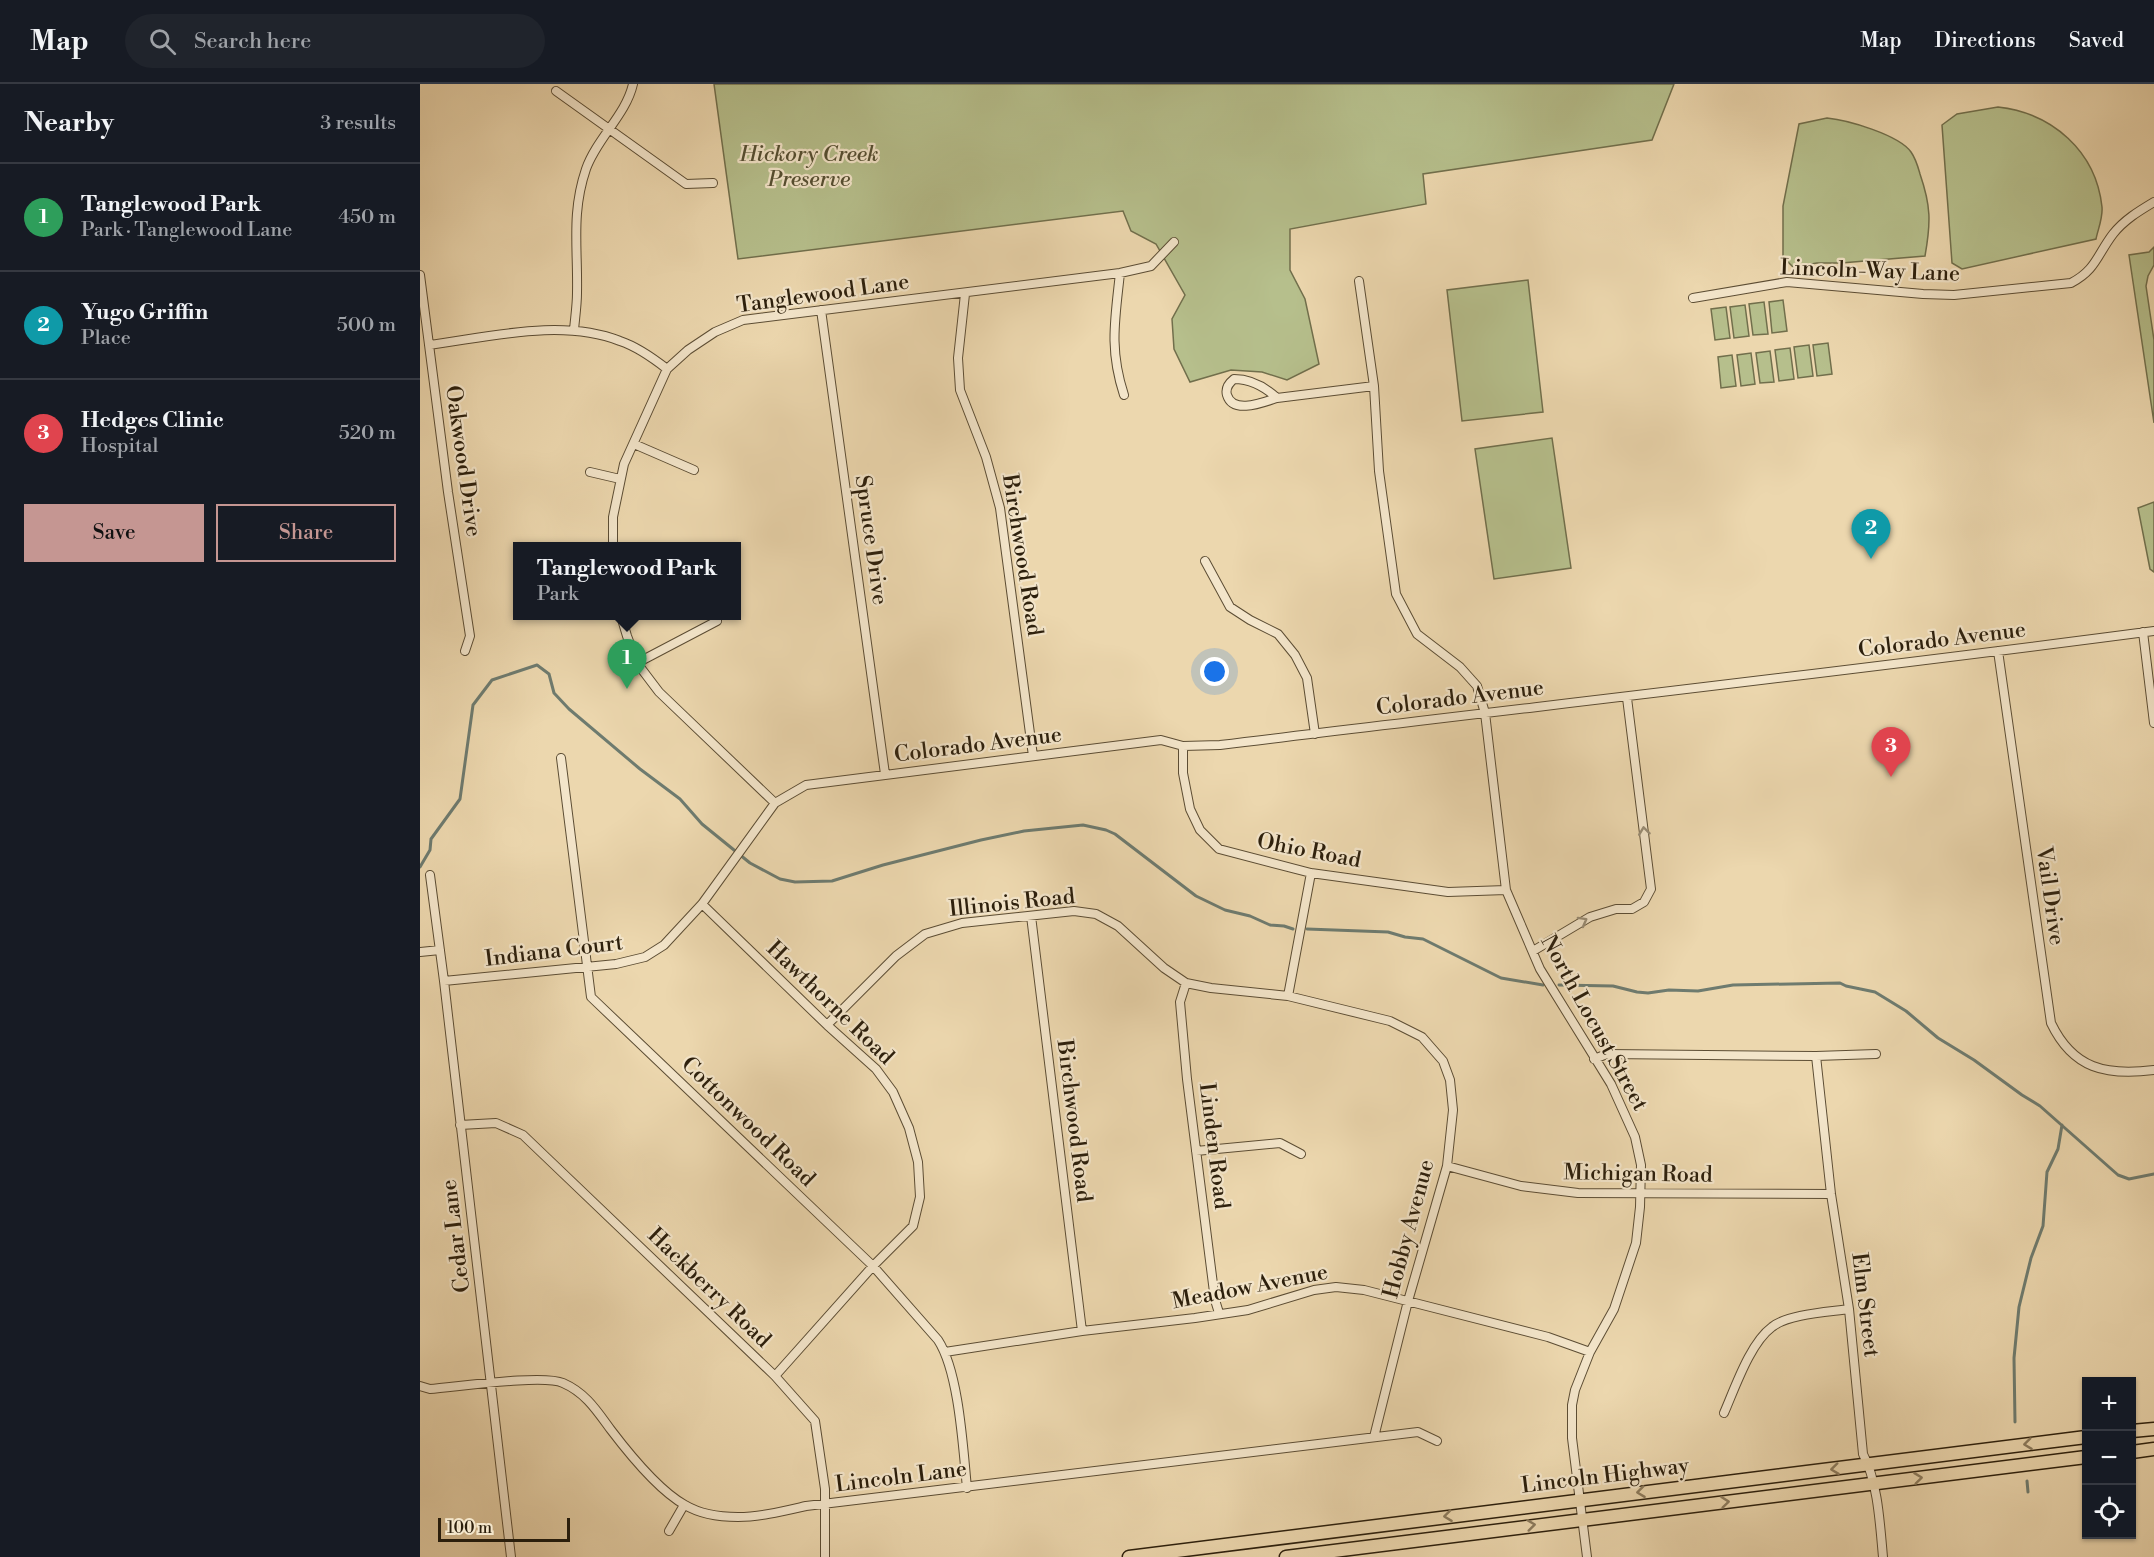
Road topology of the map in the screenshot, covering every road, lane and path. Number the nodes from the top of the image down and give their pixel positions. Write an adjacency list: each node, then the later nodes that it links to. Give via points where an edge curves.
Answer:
1 (633, 84): 3 (street, via 630,97)
2 (556, 91): 3 (street)
3 (609, 129): 4 (street, via 686,183); 13 (street, via 587,166 581,186 575,225)
4 (713, 183)
5 (2154, 202): 11 (street, Lincoln-Way Lane, via 2113,234 2085,276 2071,283 1954,295 1787,282)
6 (1174, 242): 7 (street, Tanglewood Lane, via 1151,266)
7 (1120, 273): 10 (street, Tanglewood Lane); 17 (street, via 1113,339 1116,370)
8 (420, 275): 14 (street, Oakwood Drive)
9 (1359, 281): 16 (street, North Locust Street)
10 (965, 294): 12 (street, Tanglewood Lane); 38 (street, Birchwood Road, via 958,358 960,390 986,457 1000,508)
11 (1694, 298)
12 (821, 310): 15 (street, Tanglewood Lane, via 743,320 715,332); 40 (street, Spruce Drive)
13 (574, 330): 14 (street); 15 (street, via 621,341)
14 (429, 345): 29 (street, Oakwood Drive, via 470,636)
15 (667, 369): 19 (street, Tanglewood Lane)
16 (1374, 386): 18 (street); 33 (street, North Locust Street, via 1379,471 1396,594 1417,634 1460,667 1477,686)
17 (1124, 395)
18 (1277, 398): 18 (street, via 1266,388 1243,379 1234,379 1227,388 1236,405)
19 (634, 444): 20 (street); 22 (street, Tanglewood Lane)
20 (694, 470)
21 (590, 472): 22 (street)
22 (620, 479): 23 (street, Tanglewood Lane)
23 (613, 542)
24 (1204, 561): 36 (street, via 1230,607 1278,634 1295,655 1307,678)
25 (622, 620): 31 (street)
26 (717, 621): 31 (street)
27 (2154, 631): 28 (street, Colorado Avenue)
28 (2143, 632): 30 (street, Colorado Avenue); 34 (street)
29 (465, 651)
30 (1998, 651): 32 (street, Colorado Avenue); 59 (street, Vail Drive, via 2051,1023 2065,1045 2087,1065 2114,1072)
31 (637, 663): 41 (street, via 659,692)
32 (1627, 698): 33 (street, Colorado Avenue); 48 (street, one-way to 32, via 1590,917 1632,909 1644,902 1651,889)
33 (1485, 712): 36 (street, Colorado Avenue); 44 (street, North Locust Street)
34 (2154, 717): 35 (street)
35 (2154, 723)
36 (1315, 734): 37 (street, Colorado Avenue)
37 (1183, 746): 38 (street, Colorado Avenue, via 1161,740); 42 (street, Ohio Road, via 1190,809 1200,830 1219,849)
38 (1033, 756): 40 (street, Colorado Avenue)
39 (561, 758): 50 (street, Cottonwood Road)
40 (885, 774): 41 (street, Colorado Avenue, via 806,785)
41 (775, 803): 45 (street, Indiana Court)
42 (1311, 873): 44 (street, Ohio Road, via 1448,892); 53 (street)
43 (430, 875): 47 (street, Cedar Lane)
44 (1506, 890): 48 (street, North Locust Street)
45 (702, 904): 50 (street, Indiana Court, via 664,945 645,957); 54 (street, Hawthorne Road)
46 (1031, 916): 52 (street, Illinois Road, via 1074,911 1096,914 1118,926); 54 (street, Illinois Road, via 962,923 925,934 896,956); 70 (street, Birchwood Road)
47 (440, 950): 49 (street); 51 (street, Cedar Lane)
48 (1533, 951): 58 (street, North Locust Street)
49 (420, 952)
50 (586, 967): 51 (street, Indiana Court); 66 (street, Cottonwood Road, via 591,997)
51 (444, 981): 60 (street, Cedar Lane)
52 (1186, 983): 53 (street, Illinois Road); 61 (street, Linden Road, via 1180,1002)
53 (1288, 996): 55 (street, Illinois Road, via 1390,1021)
54 (827, 1025): 66 (street, Hawthorne Road, via 876,1069 893,1092 918,1162 920,1197 913,1226)
55 (1422, 1037): 63 (street, Hobby Avenue, via 1443,1061 1450,1080 1453,1110)
56 (1876, 1054): 57 (street)
57 (1816, 1056): 58 (street, via 1607,1054); 65 (street, Elm Street)
58 (1594, 1059): 64 (street, North Locust Street, via 1611,1084 1635,1137 1641,1165)
59 (2154, 1070)
60 (460, 1125): 73 (street, Hackberry Road, via 496,1123 523,1135); 74 (street, Cedar Lane)
61 (1196, 1151): 62 (street, via 1280,1143); 69 (street, Linden Road)
62 (1301, 1154)
63 (1447, 1166): 64 (street, Michigan Road, via 1539,1189); 67 (street, Hobby Avenue)
64 (1640, 1194): 65 (street, Michigan Road); 72 (street, North Locust Street, via 1632,1259 1614,1309)
65 (1831, 1194): 68 (street, Elm Street)
66 (873, 1266): 71 (street, Cottonwood Road); 73 (street, Hawthorne Road)
67 (1408, 1301): 69 (street, Meadow Avenue, via 1336,1287 1248,1310); 72 (street, Meadow Avenue, via 1548,1337); 79 (street, Hobby Avenue)
68 (1850, 1309): 76 (street, via 1801,1315 1772,1326 1752,1350); 85 (street, Elm Street, via 1863,1454)
69 (1219, 1313): 70 (street, Meadow Avenue)
70 (1082, 1331): 71 (street, Meadow Avenue)
71 (945, 1352): 87 (street, Cottonwood Road, via 959,1416)
72 (1590, 1352): 88 (street, North Locust Street, via 1575,1390 1571,1420)
73 (775, 1376): 89 (street, Hackberry Road, via 815,1421)
74 (492, 1383): 75 (street, Lincoln Lane, via 430,1389); 90 (street, Lincoln Lane, via 561,1382 585,1395 635,1460); 93 (street, Cedar Lane)
75 (420, 1386)
76 (1724, 1413)
77 (2154, 1429): 78 (main road)
78 (2136, 1431)
79 (1374, 1437): 81 (street, Lincoln Lane, via 1418,1432); 87 (street, Lincoln Lane)
80 (2082, 1438): 85 (main road, Lincoln Highway, one-way to 85)
81 (1437, 1441)
82 (2154, 1449): 83 (main road)
83 (2136, 1451)
84 (2082, 1458): 86 (main road, Lincoln Highway, one-way to 84)
85 (1869, 1465): 86 (street, Elm Street); 88 (main road, Lincoln Highway, one-way to 88)
86 (1873, 1484): 91 (main road, Lincoln Highway, one-way to 86); 98 (street, Elm Street)
87 (967, 1488): 89 (street, Lincoln Lane)
88 (1580, 1500): 91 (street, North Locust Street); 95 (main road, Lincoln Highway, one-way to 95)
89 (825, 1504): 90 (street, Lincoln Lane, via 740,1518 705,1514); 94 (street, Hackberry Road)
90 (684, 1505): 92 (street)
91 (1582, 1519): 96 (main road, Lincoln Highway, one-way to 91); 97 (street, North Locust Street)
92 (669, 1531)
93 (511, 1557)
94 (825, 1557)
95 (1129, 1557)
96 (1286, 1557)
97 (1587, 1557)
98 (1883, 1557)

